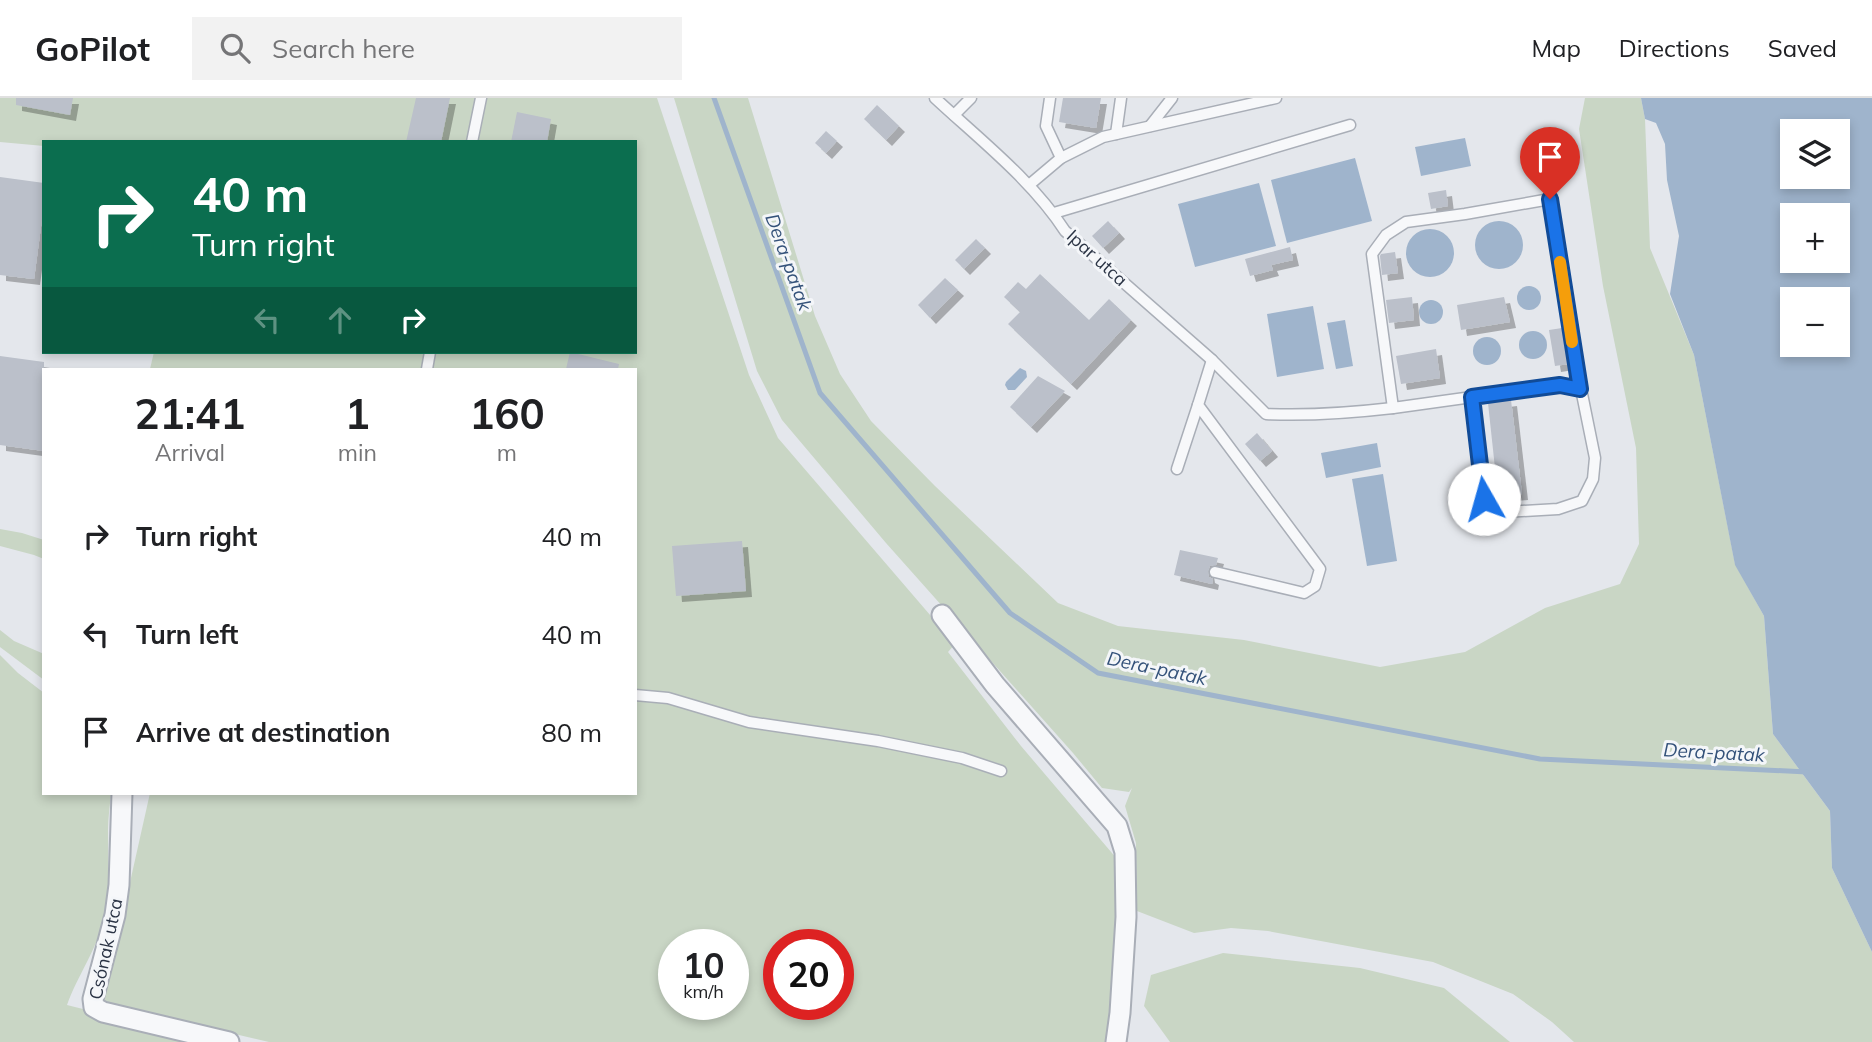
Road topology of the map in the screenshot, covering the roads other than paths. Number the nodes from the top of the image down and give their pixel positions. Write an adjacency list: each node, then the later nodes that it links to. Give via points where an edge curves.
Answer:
1 (481, 98): 12 (lane)
2 (935, 98): 8 (lane, Ipar utca)
3 (971, 98): 8 (lane)
4 (1050, 98): 13 (lane, via 1046,126)
5 (1121, 98): 11 (lane)
6 (1172, 98): 10 (lane)
7 (1276, 98): 10 (lane)
8 (954, 115): 14 (lane, Ipar utca)
9 (1350, 125): 15 (lane)
10 (1150, 126): 11 (lane)
11 (1116, 134): 13 (lane)
12 (472, 140)
13 (1061, 158): 14 (lane)
14 (1029, 185): 15 (lane, Ipar utca)
15 (1054, 213): 16 (lane, Ipar utca, via 1065,230)
16 (1212, 360): 19 (lane); 20 (lane, Ipar utca, via 1266,414)
17 (1580, 389): 18 (lane, via 1560,385); 18 (lane, via 1595,458 1593,479 1582,501 1558,509 1504,512 1484,499); 20 (lane, via 1550,199 1406,222 1386,236 1372,254)
18 (1472, 397): 20 (lane)
19 (1198, 405): 21 (lane); 23 (lane)
20 (1393, 408)
21 (1177, 469)
22 (1245, 485): 23 (lane)
23 (1260, 489): 24 (lane, via 1320,569 1315,586 1304,593)
24 (1216, 572)
25 (942, 615): 30 (street, via 995,685 1117,826 1125,852 1126,917)
26 (637, 695): 27 (lane, via 668,698 749,722 962,758)
27 (1002, 771)
28 (122, 795): 29 (street, Csónak utca, via 115,915 94,1007)
29 (229, 1042)
30 (1116, 1042)

